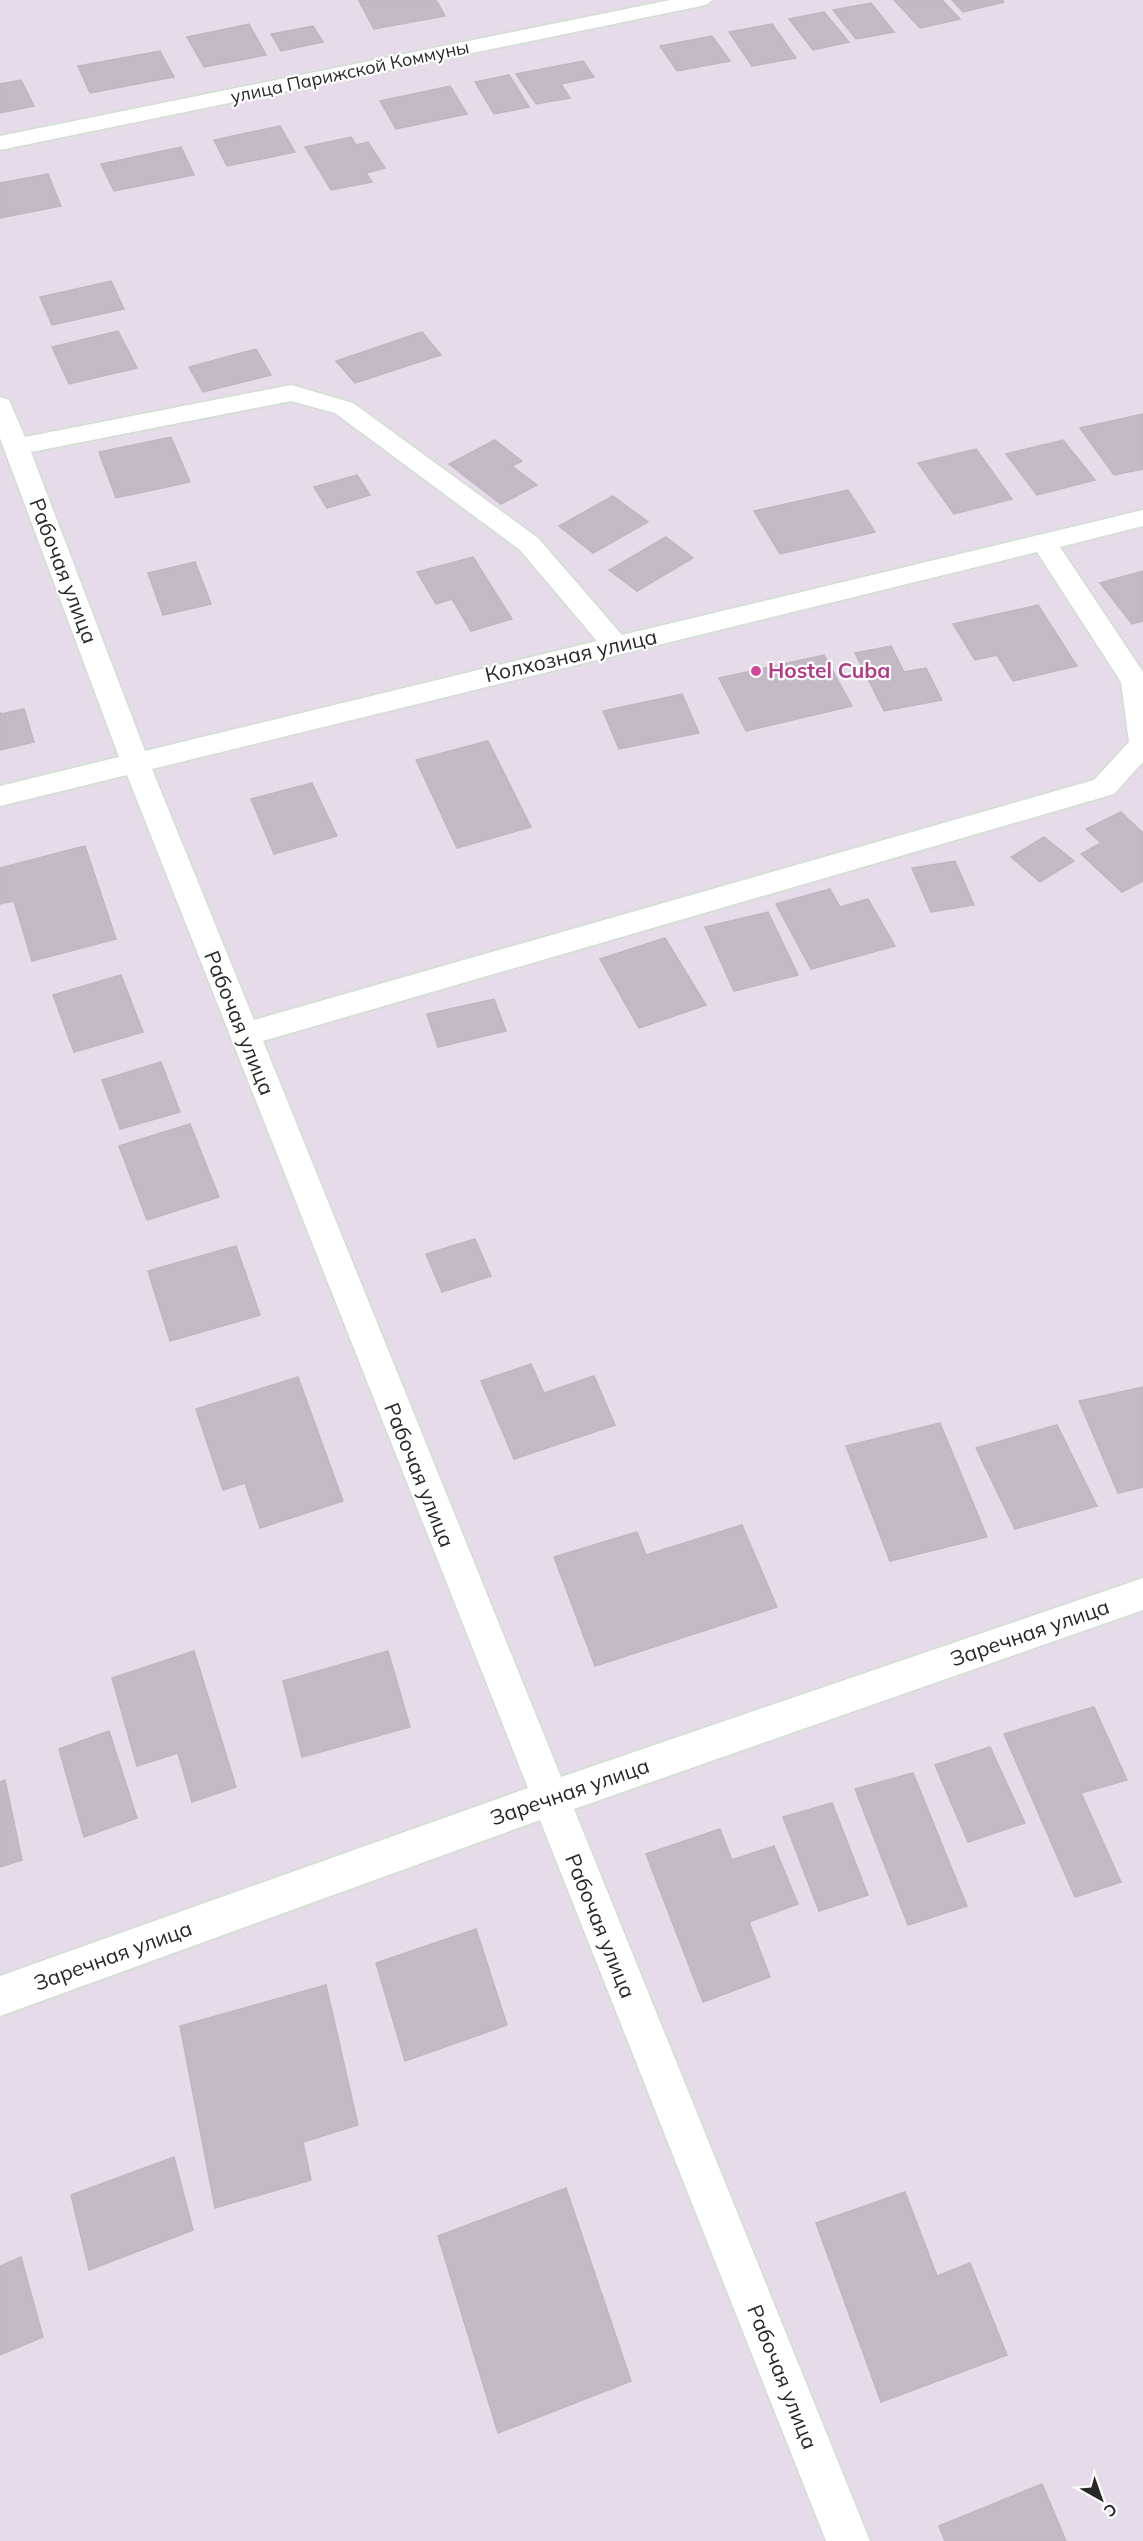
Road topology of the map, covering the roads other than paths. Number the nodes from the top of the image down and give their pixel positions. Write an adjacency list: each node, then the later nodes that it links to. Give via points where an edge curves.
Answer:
1 (701, 0): 2 (street, улица Парижской Коммуны)
2 (0, 143)
3 (0, 405): 4 (street, Рабочая улица)
4 (16, 447): 7 (street, via 291,393 344,408 529,544); 8 (street, Рабочая улица)
5 (1143, 518): 6 (street, Колхозная улица)
6 (1044, 543): 7 (street, Колхозная улица); 10 (street, via 1135,681 1143,744 1104,787)
7 (616, 646): 8 (street, Колхозная улица)
8 (135, 761): 9 (street, Колхозная улица); 10 (street, Рабочая улица)
9 (0, 796)
10 (244, 1035): 12 (street, Рабочая улица)
11 (1143, 1594): 12 (street, Заречная улица)
12 (549, 1799): 13 (street, Заречная улица); 14 (street, Рабочая улица)
13 (0, 1996)
14 (848, 2541)

